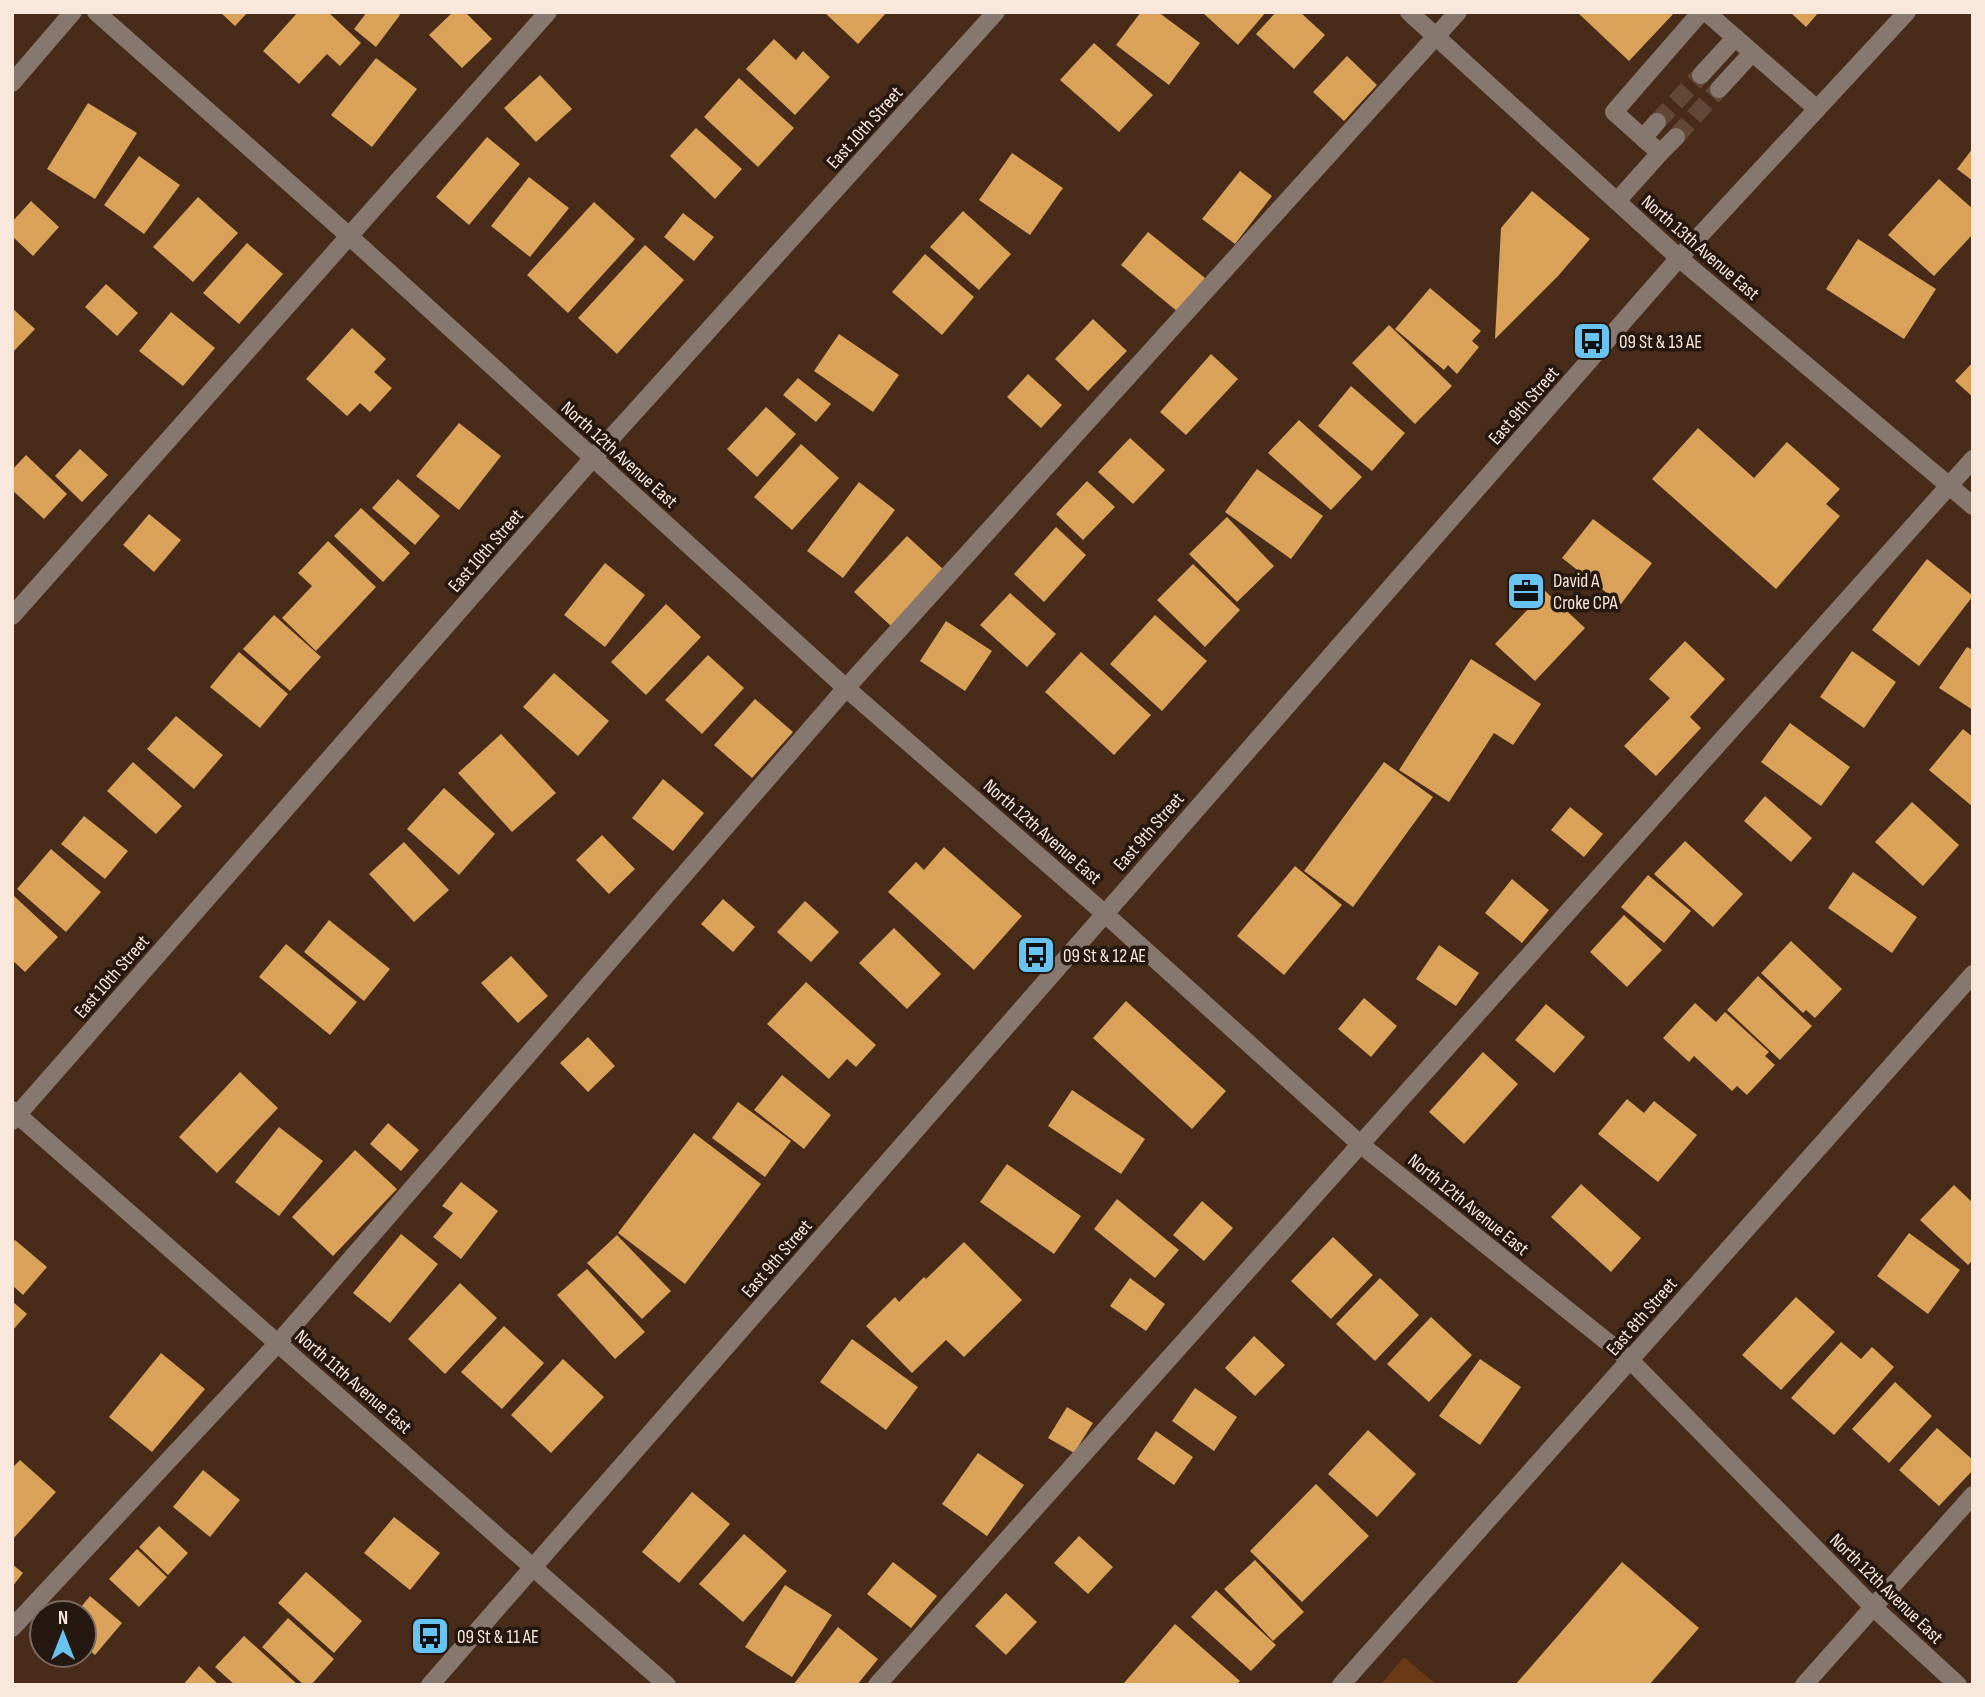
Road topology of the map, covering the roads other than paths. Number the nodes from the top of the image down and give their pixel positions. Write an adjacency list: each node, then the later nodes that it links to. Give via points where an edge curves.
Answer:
1 (73, 12): 13 (street)
2 (96, 12): 21 (street, North 12th Avenue East)
3 (548, 12): 21 (street)
4 (996, 12): 23 (street, East 10th Street)
5 (1409, 12): 9 (street, North 13th Avenue East)
6 (1458, 12): 9 (street)
7 (1703, 12): 10 (street); 18 (street, via 1614,112)
8 (1907, 12): 15 (street, East 9th Street)
9 (1436, 37): 20 (street, North 13th Avenue East); 28 (street)
10 (1735, 38): 11 (street); 12 (street)
11 (1752, 53): 14 (street); 15 (street)
12 (1701, 75)
13 (12, 83)
14 (1719, 89)
15 (1817, 109): 22 (street, East 9th Street)
16 (1657, 122): 18 (street)
17 (1676, 136): 19 (street)
18 (1643, 138): 19 (street)
19 (1660, 153): 20 (street)
20 (1617, 201): 22 (street, North 13th Avenue East)
21 (348, 235): 23 (street, North 12th Avenue East); 27 (street)
22 (1679, 258): 25 (street, North 13th Avenue East); 29 (street, East 9th Street)
23 (593, 458): 28 (street, North 12th Avenue East); 31 (street, East 10th Street)
24 (1973, 459): 25 (street)
25 (1948, 486): 26 (street, North 13th Avenue East); 32 (street)
26 (1973, 506)
27 (12, 616)
28 (846, 688): 29 (street, North 12th Avenue East); 33 (street)
29 (1104, 913): 32 (street, North 12th Avenue East); 36 (street, East 9th Street)
30 (1973, 974): 34 (street, East 8th Street)
31 (14, 1115): 33 (street, North 11th Avenue East)
32 (1360, 1144): 34 (street, North 12th Avenue East); 41 (street)
33 (279, 1342): 36 (street, North 11th Avenue East); 38 (street)
34 (1630, 1360): 37 (street, North 12th Avenue East); 42 (street, East 8th Street)
35 (1973, 1495): 37 (street)
36 (535, 1568): 39 (street, East 9th Street); 40 (street, North 11th Avenue East)
37 (1873, 1607): 43 (street); 44 (street, North 12th Avenue East)
38 (12, 1628)
39 (430, 1685)
40 (667, 1685)
41 (877, 1685)
42 (1341, 1685)
43 (1804, 1685)
44 (1958, 1685)

